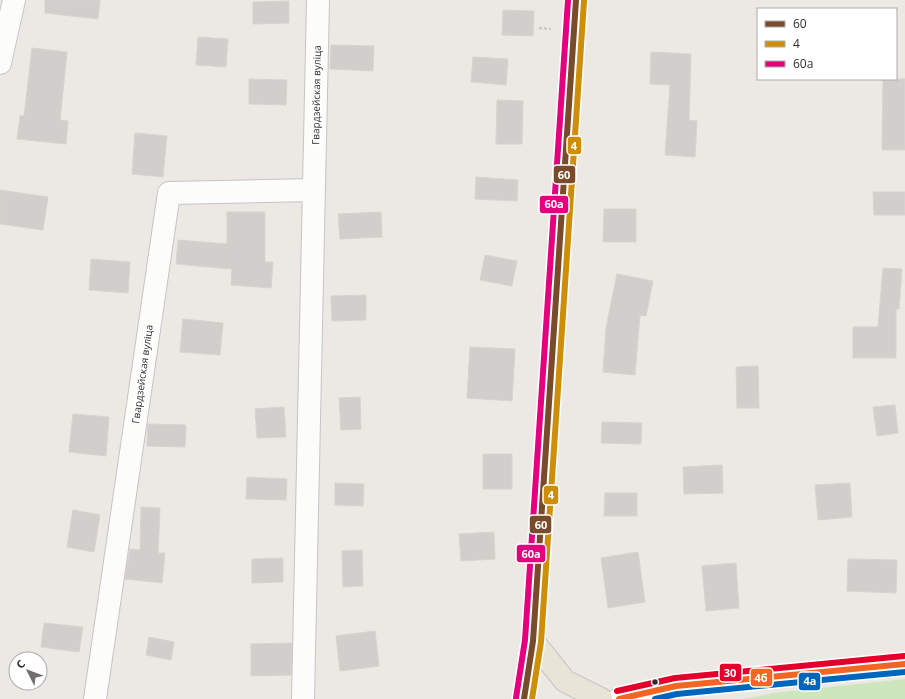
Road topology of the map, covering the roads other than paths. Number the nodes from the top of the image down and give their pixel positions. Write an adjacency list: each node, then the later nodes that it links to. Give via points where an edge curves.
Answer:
1 (14, 0): 4 (street)
2 (318, 0): 5 (street, Гвардзейская вуліца)
3 (576, 0): 6 (main road)
4 (0, 63)
5 (313, 190): 8 (street, Гвардзейская вуліца, via 169,193); 9 (street, Гвардзейская вуліца)
6 (533, 641): 10 (main road); 11 (main road, via 565,681)
7 (905, 664): 12 (street, via 676,686)
8 (95, 699)
9 (302, 699)
10 (524, 699)
11 (601, 699)
12 (619, 699)

